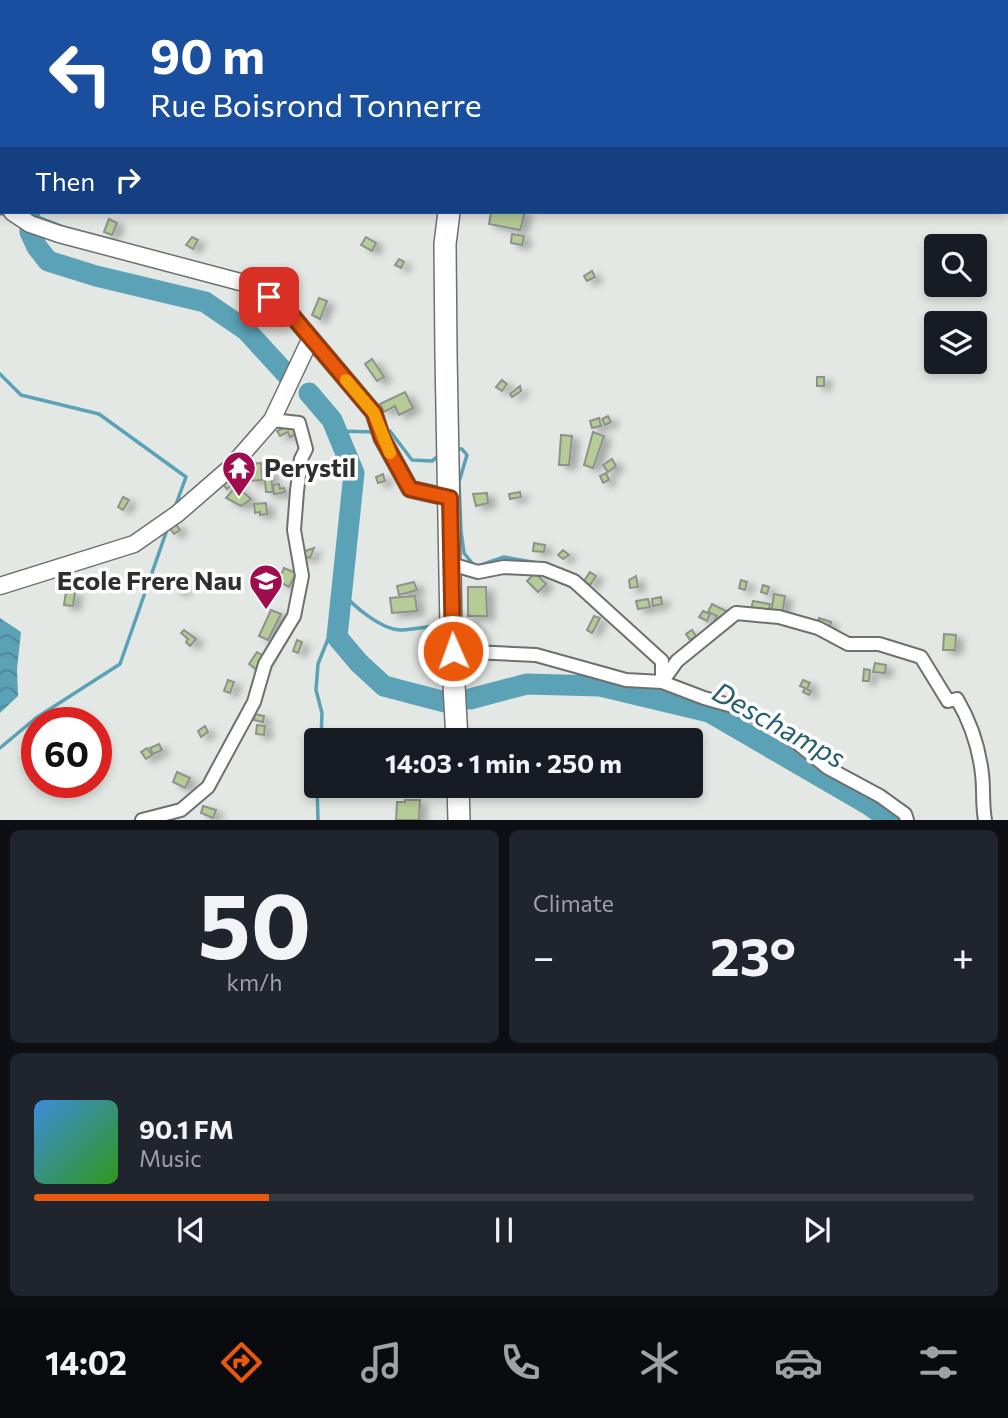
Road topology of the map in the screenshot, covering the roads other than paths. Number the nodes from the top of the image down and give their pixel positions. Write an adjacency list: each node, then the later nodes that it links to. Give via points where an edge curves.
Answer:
1 (15, 214): 3 (street, via 55,232 244,283 289,312)
2 (449, 214): 5 (main road, via 445,244)
3 (310, 340): 4 (street); 5 (street, via 374,413 410,489)
4 (272, 420): 7 (street, via 230,468 134,544); 12 (street, via 299,423 306,449 297,491 295,530 302,576 294,616 265,664 254,702 208,787 181,810)
5 (450, 498): 6 (main road)
6 (451, 564): 8 (main road); 9 (street, via 478,572 504,567 544,569 574,581 662,661)
7 (0, 586)
8 (453, 651): 9 (street, via 536,655 626,680); 10 (main road)
9 (662, 682): 14 (street, via 736,707 780,729 828,768 880,796); 15 (street, via 677,662 736,613 779,617 818,628 848,644 879,644 921,657 948,701 957,699 966,715 978,746)
10 (456, 728)
11 (458, 798): 13 (main road)
12 (142, 820)
13 (459, 820)
14 (908, 820)
15 (985, 820)

